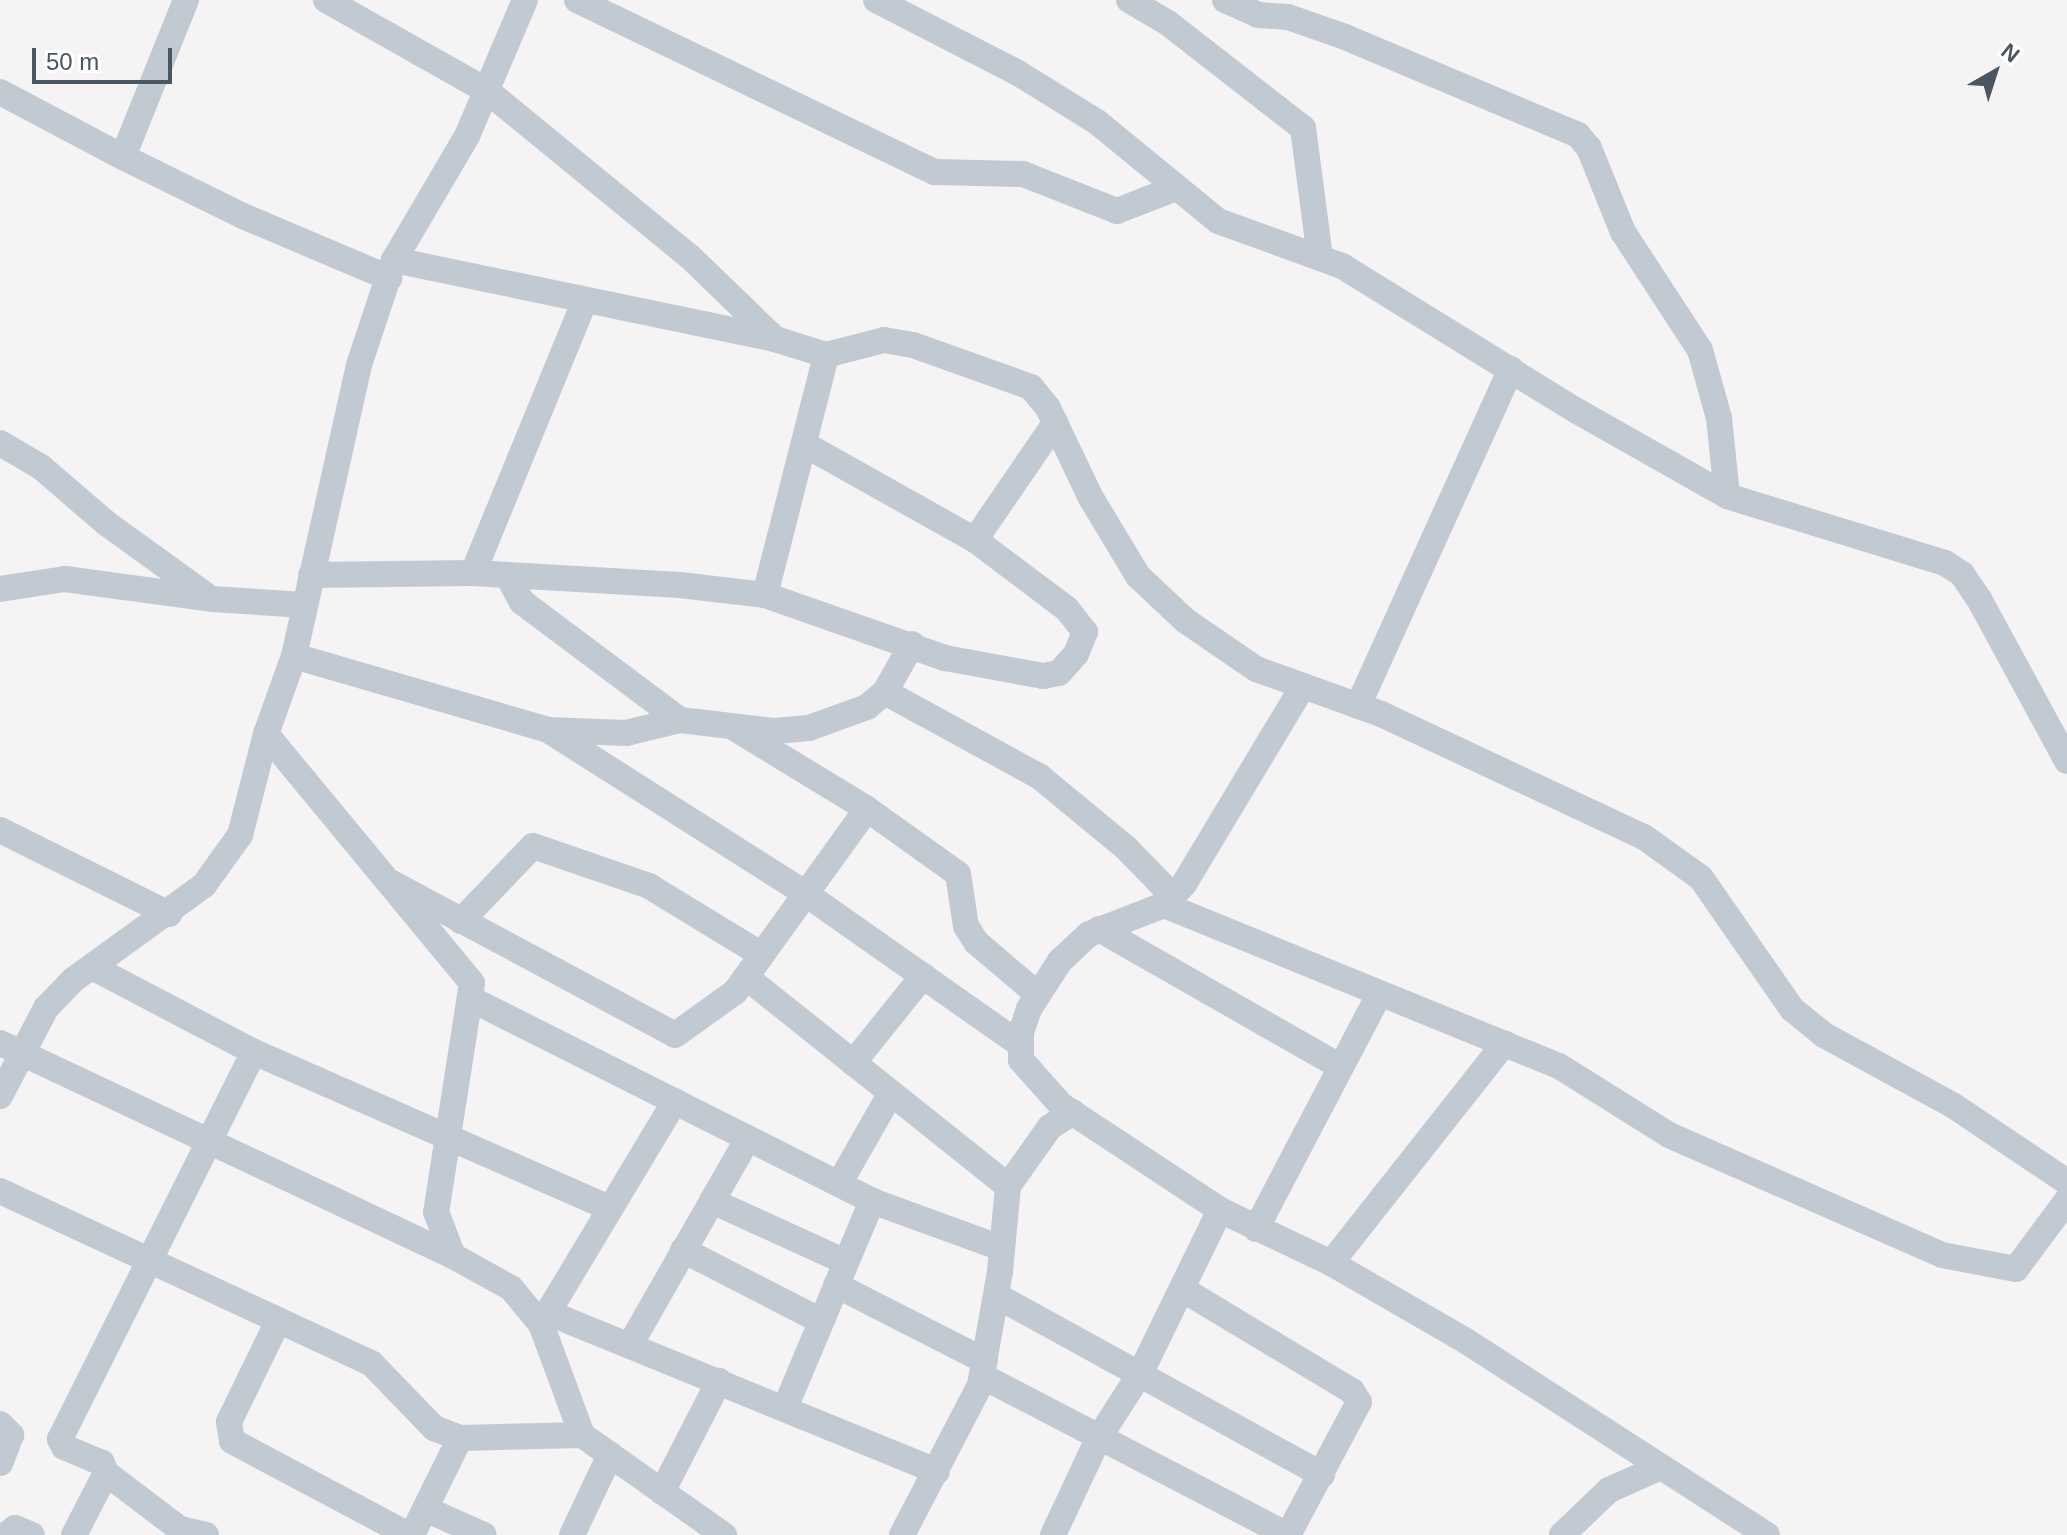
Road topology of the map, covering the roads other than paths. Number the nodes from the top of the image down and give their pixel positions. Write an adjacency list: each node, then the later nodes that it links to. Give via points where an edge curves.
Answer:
1 (186, 0): 10 (street)
2 (326, 0): 8 (street)
3 (525, 0): 8 (street)
4 (577, 0): 11 (street, via 935,172 1023,174 1117,211)
5 (876, 0): 11 (street, via 1097,122)
6 (1129, 0): 12 (street, via 1168,23 1303,128)
7 (1225, 0): 21 (street, via 1258,15 1288,17 1345,37 1578,135 1589,148 1623,232 1700,350 1717,405)
8 (486, 90): 13 (street, via 467,136); 15 (street, via 689,256)
9 (0, 92): 10 (street)
10 (123, 157): 13 (street, via 243,216)
11 (1176, 188): 12 (street, via 1218,221)
12 (1320, 257): 17 (street)
13 (391, 269): 14 (street); 24 (street, via 359,365)
14 (585, 300): 15 (street); 23 (street)
15 (775, 339): 16 (street)
16 (826, 355): 18 (street, via 884,340 913,345 1023,383 1038,393); 20 (street)
17 (1511, 369): 21 (street); 34 (street)
18 (1055, 423): 22 (street); 32 (street, via 1091,498 1138,576 1229,654)
19 (0, 443): 28 (street, via 41,467 106,523)
20 (804, 444): 22 (street); 27 (street)
21 (1727, 496): 39 (street, via 1918,552 1962,574)
22 (975, 540): 30 (street, via 1080,622 1085,632 1076,654 1059,673 1043,676 945,658)
23 (473, 573): 24 (street); 25 (street)
24 (311, 575): 29 (street)
25 (507, 575): 27 (street); 35 (street, via 522,602)
26 (0, 589): 28 (street, via 65,579)
27 (765, 595): 30 (street)
28 (212, 599): 29 (street)
29 (304, 605): 31 (street)
30 (912, 644): 33 (street)
31 (294, 656): 37 (street); 38 (street)
32 (1303, 686): 34 (street); 44 (street, via 1201,860)
33 (885, 692): 36 (street, via 867,707 809,728); 44 (street, via 1040,777 1126,848)
34 (1358, 706): 68 (street, via 1644,837 1677,858 1701,878 1792,1009 1824,1035 1954,1106)
35 (680, 720): 36 (street); 37 (street, via 626,733)
36 (732, 727): 40 (street)
37 (548, 730): 43 (street)
38 (266, 734): 42 (street); 45 (street, via 240,835 204,885)
39 (2066, 758)
40 (867, 809): 43 (street); 52 (street, via 958,874 966,926 976,942)
41 (0, 830): 45 (street)
42 (390, 882): 46 (street); 54 (street, via 465,970)
43 (806, 894): 48 (street); 50 (street)
44 (1168, 900): 47 (street); 53 (street)
45 (169, 914): 49 (street)
46 (461, 921): 48 (street, via 533,846 649,886); 51 (street, via 665,1033 683,1030 735,992)
47 (1099, 929): 52 (street, via 1060,961); 60 (street)
48 (762, 955): 51 (street)
49 (92, 967): 57 (street); 58 (street)
50 (923, 976): 56 (street); 59 (street)
51 (746, 977): 59 (street)
52 (1036, 993): 56 (street)
53 (1379, 995): 55 (street); 60 (street)
54 (473, 1000): 63 (street); 65 (street)
55 (1505, 1043): 72 (street, via 1577,1075 1669,1135 1942,1255 2016,1269); 82 (street)
56 (1021, 1045): 64 (street, via 1021,1060 1034,1079)
57 (10, 1049): 62 (street); 67 (street)
58 (254, 1052): 65 (street); 67 (street)
59 (853, 1063): 61 (street)
60 (1339, 1066): 77 (street)
61 (891, 1093): 69 (street); 70 (street)
62 (0, 1096)
63 (675, 1101): 66 (street); 75 (street)
64 (1073, 1112): 70 (street, via 1050,1127); 76 (street)
65 (450, 1134): 75 (street); 80 (street, via 436,1212)
66 (748, 1138): 69 (street); 73 (street)
67 (212, 1141): 80 (street); 81 (street)
68 (2067, 1182)
69 (839, 1184): 74 (street)
70 (1008, 1186): 78 (street)
71 (0, 1191): 81 (street)
72 (2067, 1200)
73 (712, 1201): 79 (street); 83 (street)
74 (872, 1201): 78 (street); 83 (street)
75 (607, 1207): 86 (street)
76 (1220, 1210): 77 (street); 84 (street)
77 (1256, 1229): 82 (street)
78 (1001, 1248): 85 (street)
79 (683, 1250): 88 (street); 89 (street)
80 (453, 1256): 86 (street, via 511,1288)
81 (150, 1262): 87 (street); 102 (street, via 60,1439 64,1447 102,1463)
82 (1331, 1263): 100 (street, via 1466,1341)
83 (841, 1274): 88 (street); 90 (street)
84 (1182, 1289): 91 (street); 103 (street, via 1352,1391 1359,1402 1357,1412)
85 (997, 1296): 90 (street); 91 (street)
86 (545, 1318): 89 (street); 95 (street)
87 (278, 1321): 96 (street, via 372,1364 434,1428); 109 (street, via 229,1422 232,1441)
88 (821, 1321): 93 (street)
89 (630, 1345): 92 (street)
90 (983, 1368): 97 (street); 101 (street)
91 (1141, 1372): 97 (street); 103 (street)
92 (719, 1381): 93 (street); 104 (street)
93 (785, 1408): 101 (street)
94 (0, 1424): 99 (street, via 11,1435)
95 (582, 1435): 96 (street); 98 (street)
96 (460, 1438): 105 (street)
97 (1098, 1439): 114 (street); 115 (street)
98 (610, 1455): 104 (street); 111 (street)
99 (0, 1463)
100 (1661, 1467): 116 (street, via 1609,1490); 117 (street)
101 (937, 1471): 113 (street)
102 (106, 1473): 106 (street); 107 (street)
103 (1322, 1475): 115 (street)
104 (662, 1492): 112 (street)
105 (425, 1509): 109 (street); 110 (street)
106 (178, 1532): 108 (street)
107 (74, 1535)
108 (206, 1535)
109 (411, 1535)
110 (484, 1535)
111 (572, 1535)
112 (724, 1535)
113 (902, 1535)
114 (1053, 1535)
115 (1288, 1535)
116 (1562, 1535)
117 (1767, 1535)

